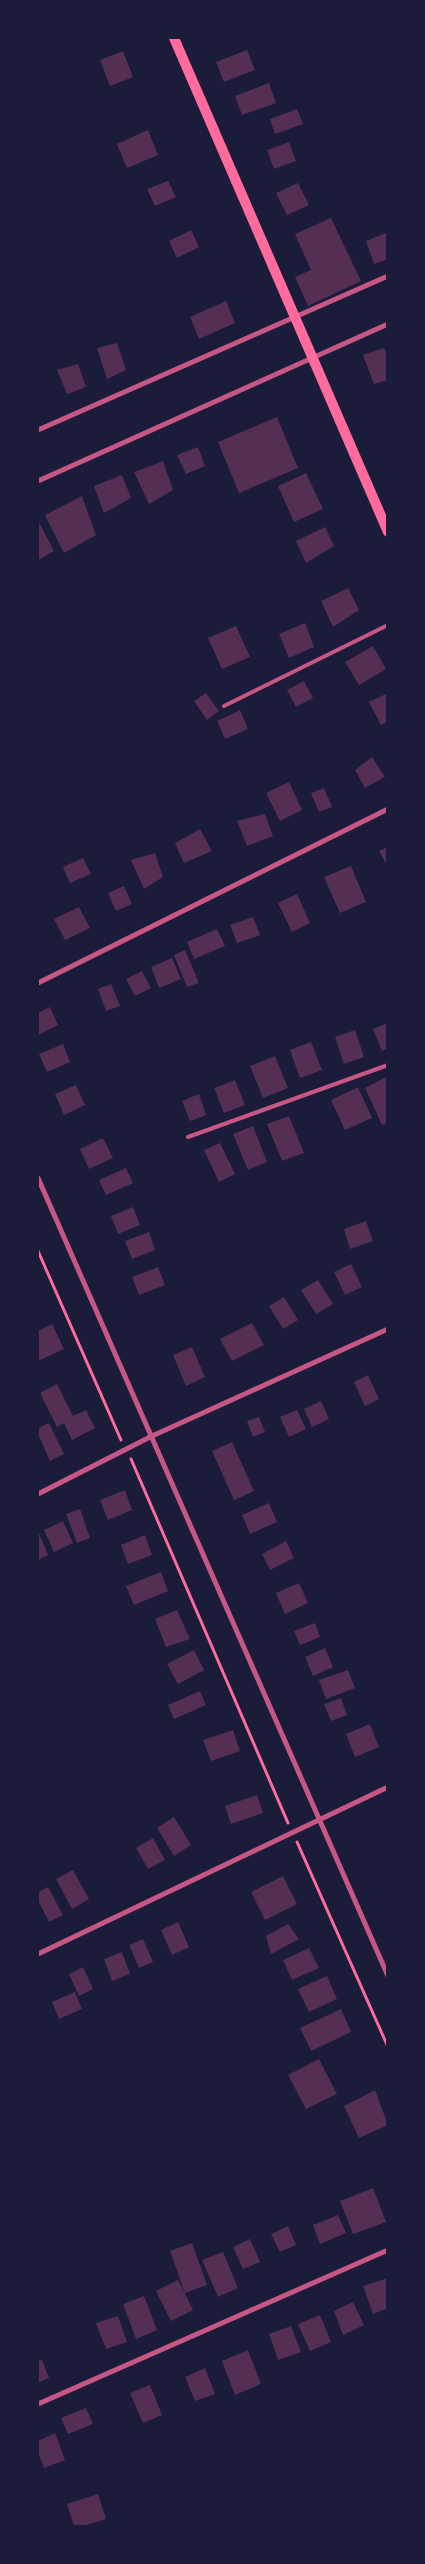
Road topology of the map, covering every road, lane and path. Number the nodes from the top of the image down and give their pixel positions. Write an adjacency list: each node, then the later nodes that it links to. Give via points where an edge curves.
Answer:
1 (174, 38): 3 (main road)
2 (388, 276): 3 (street)
3 (294, 317): 5 (main road); 6 (street)
4 (388, 324): 5 (street)
5 (313, 358): 7 (street); 8 (main road)
6 (38, 430)
7 (38, 481)
8 (388, 532)
9 (388, 625): 10 (lane)
10 (224, 706)
11 (388, 809): 12 (street)
12 (38, 983)
13 (388, 1065): 14 (lane)
14 (188, 1137)
15 (38, 1178): 18 (street)
16 (38, 1251): 19 (path)
17 (388, 1329): 18 (street)
18 (152, 1436): 19 (street); 22 (street)
19 (126, 1449): 20 (street); 23 (path)
20 (38, 1494)
21 (388, 1787): 22 (street)
22 (319, 1820): 23 (street); 25 (street)
23 (293, 1833): 24 (street); 26 (path)
24 (38, 1954)
25 (388, 1976)
26 (388, 2046)
27 (388, 2250): 28 (street)
28 (38, 2404)

